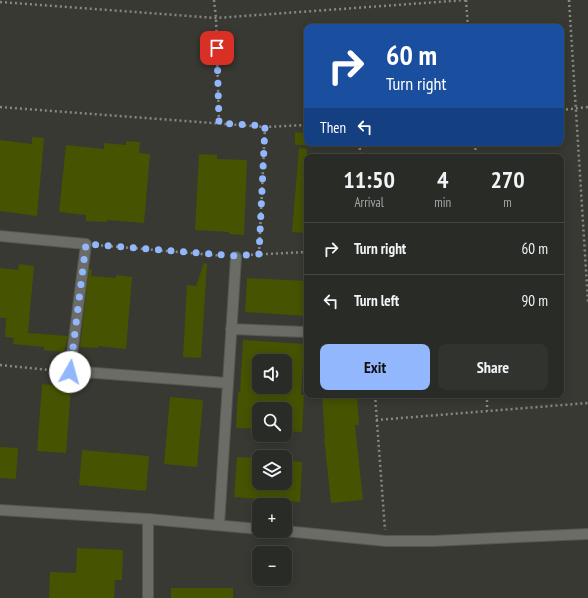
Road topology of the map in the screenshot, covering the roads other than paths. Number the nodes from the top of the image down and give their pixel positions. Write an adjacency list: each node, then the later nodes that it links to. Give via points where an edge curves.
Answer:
1 (0, 236): 5 (street, via 86,244 70,372)
2 (236, 256): 3 (street)
3 (231, 329): 4 (street); 5 (street)
4 (304, 332)
5 (227, 383): 8 (street)
6 (0, 510): 7 (street)
7 (148, 519): 8 (street); 12 (street)
8 (219, 525): 9 (street)
9 (252, 527)
10 (292, 532): 11 (street, via 386,541)
11 (588, 534)
12 (148, 598)

